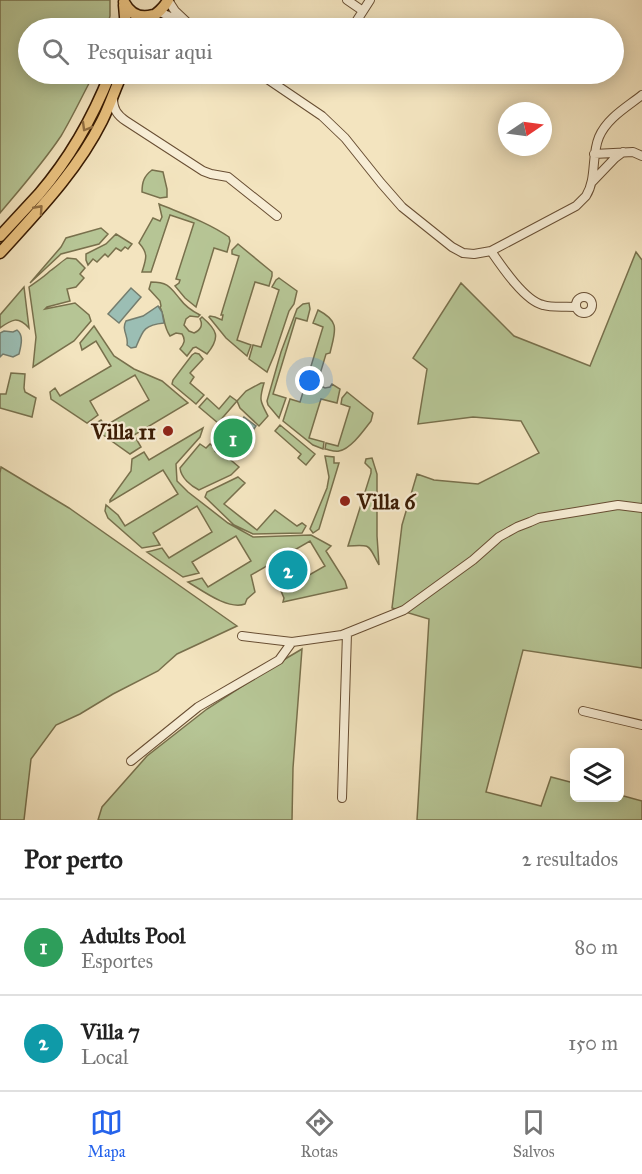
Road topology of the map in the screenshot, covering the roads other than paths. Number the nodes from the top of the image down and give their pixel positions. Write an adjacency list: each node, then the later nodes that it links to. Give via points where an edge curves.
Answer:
1 (168, 0): 6 (main road); 10 (street)
2 (347, 0): 5 (street)
3 (370, 0): 5 (street)
4 (123, 1): 6 (main road, via 137,15); 7 (main road)
5 (363, 12): 11 (street)
6 (158, 13): 8 (main road); 9 (street)
7 (125, 18)
8 (151, 18)
9 (169, 18)
10 (182, 18)
11 (359, 18)
12 (106, 84): 24 (main road, one-way to 24, via 90,120 66,158 39,194)
13 (118, 84): 15 (main road)
14 (275, 84): 26 (street, via 322,116 402,207 423,225 463,253)
15 (113, 95): 17 (street, via 118,116); 18 (main road)
16 (642, 95): 20 (street, via 612,118)
17 (126, 121): 18 (street, via 112,118); 23 (street, via 202,171 228,177)
18 (100, 125): 27 (main road, one-way to 18, via 56,191)
19 (624, 152): 20 (street); 21 (street); 22 (street)
20 (594, 153): 22 (street)
21 (642, 156)
22 (591, 182): 26 (street, via 586,196 576,206)
23 (277, 216)
24 (4, 227): 25 (main road)
25 (0, 236)
26 (491, 251): 28 (street, via 505,272 536,303)
27 (0, 253)
28 (576, 307)
29 (642, 508): 30 (street, via 618,505 539,518 517,526 404,610)
30 (347, 633): 32 (street); 36 (street)
31 (242, 636): 32 (street)
32 (292, 642): 35 (street, via 279,660 198,707)
33 (584, 711): 34 (street)
34 (642, 725)
35 (131, 761)
36 (342, 798)

